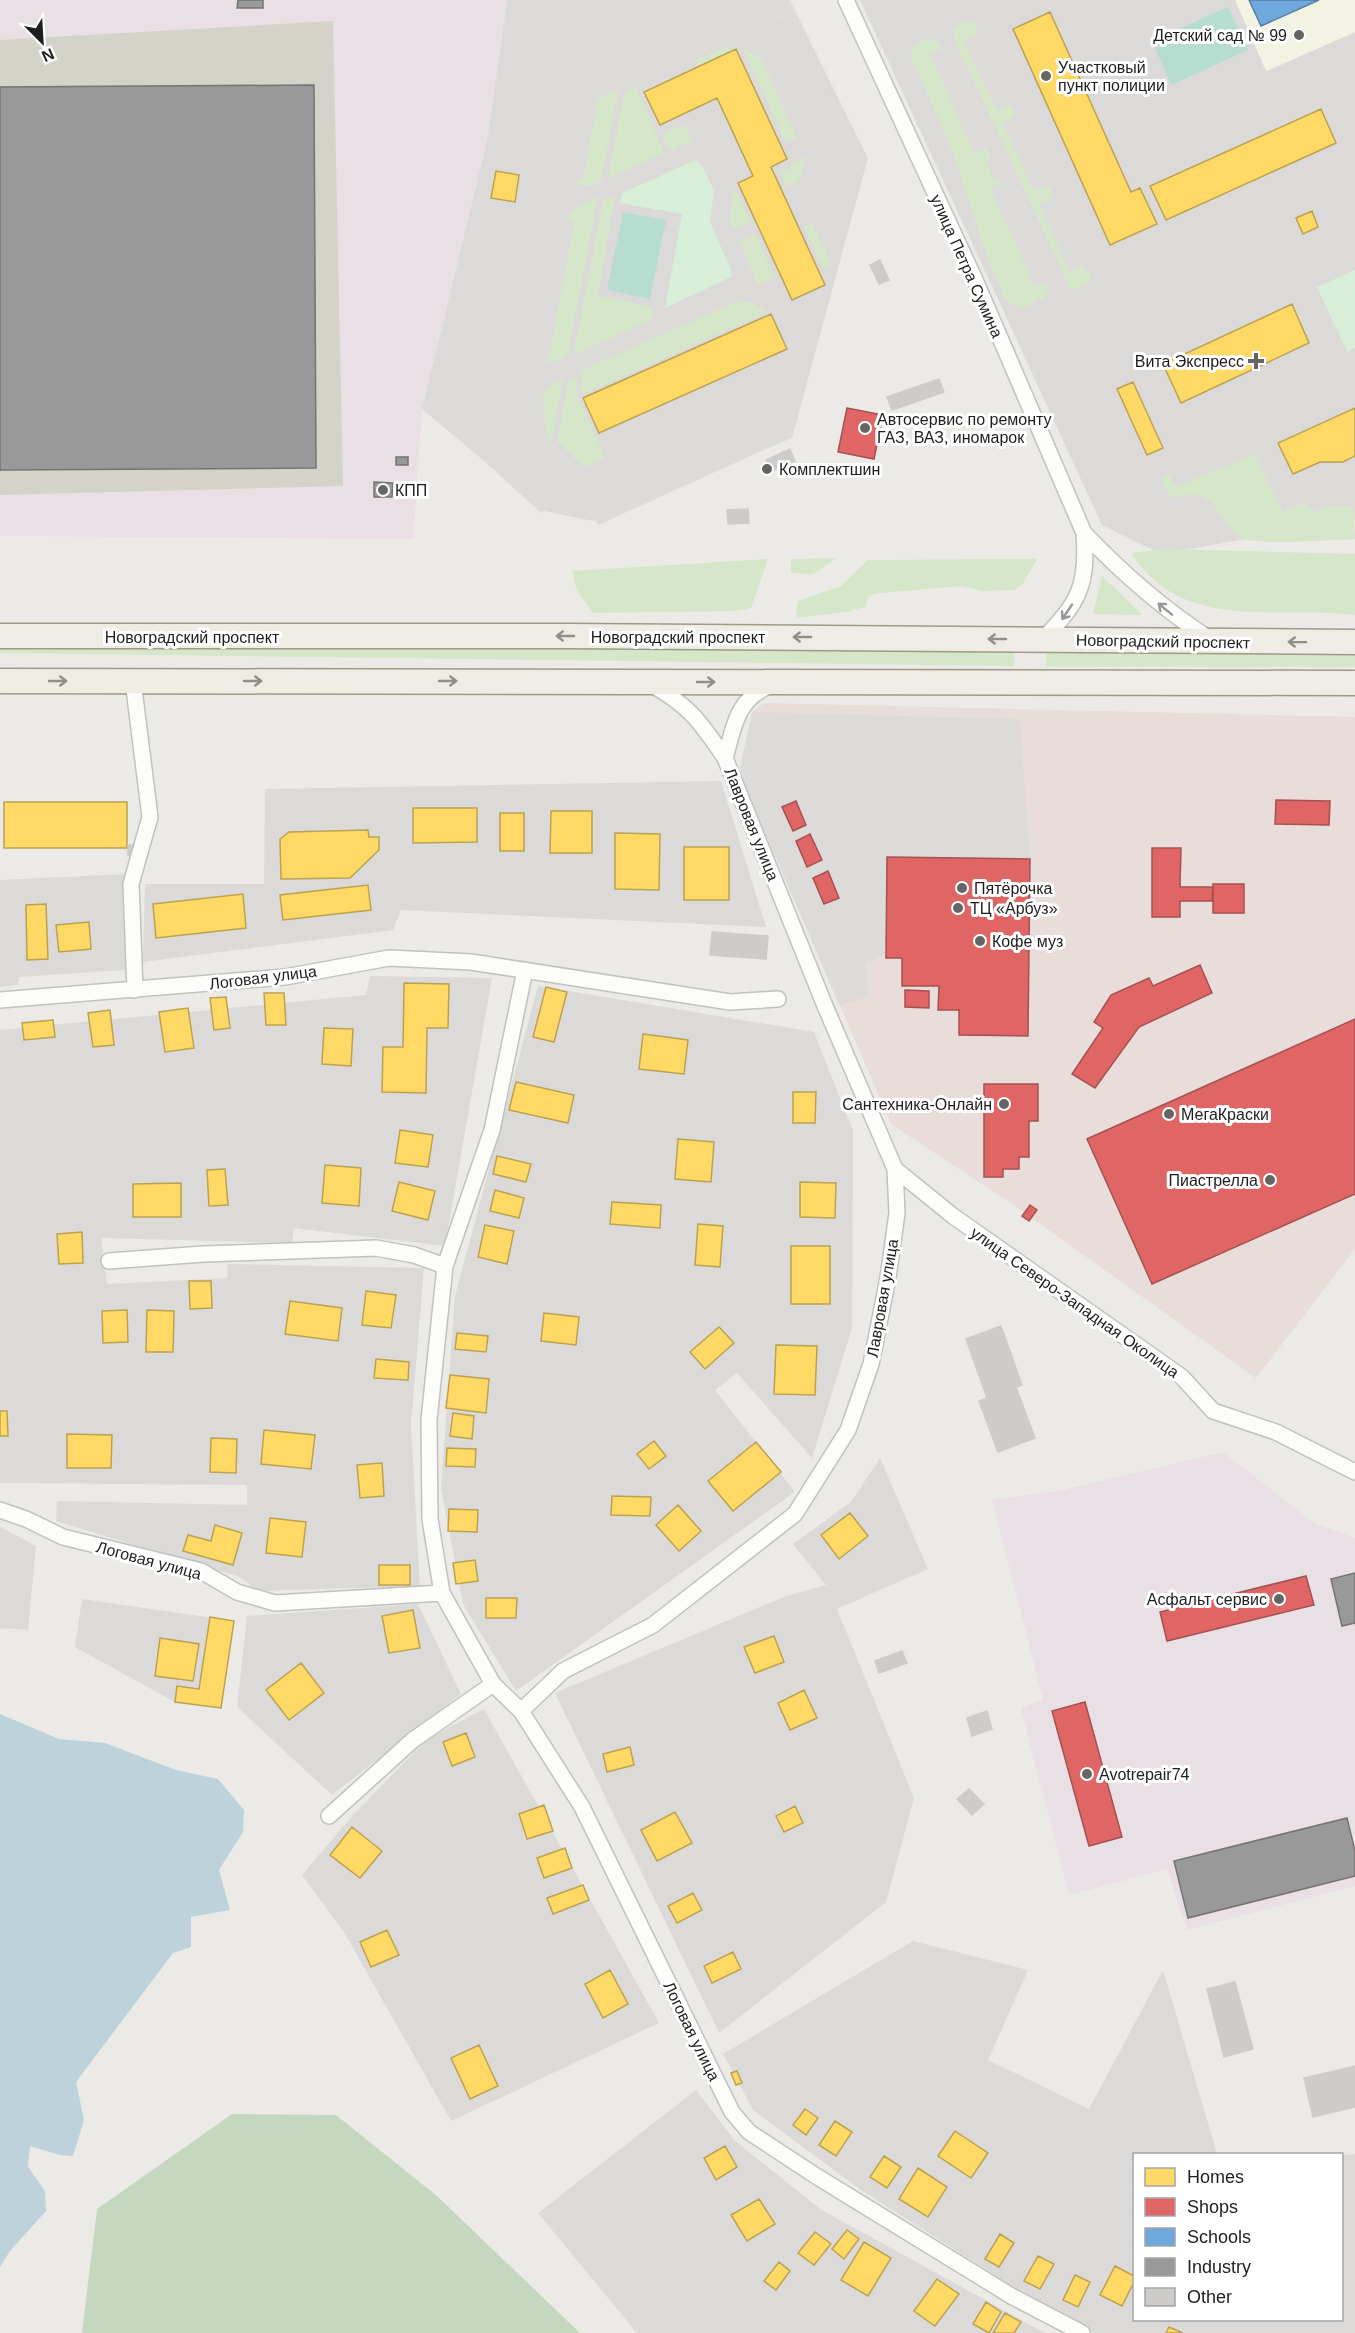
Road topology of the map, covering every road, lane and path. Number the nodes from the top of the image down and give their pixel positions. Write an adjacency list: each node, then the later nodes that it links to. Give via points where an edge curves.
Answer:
1 (846, 0): 2 (street, улица Петра Сумина)
2 (1084, 533): 4 (street, one-way to 4, via 1087,564 1079,593 1064,618); 5 (street, one-way to 2, via 1141,590)
3 (0, 636): 4 (main road, Новоградский проспект, one-way to 3)
4 (1043, 639): 5 (main road, Новоградский проспект)
5 (1214, 641): 6 (main road, Новоградский проспект, one-way to 5)
6 (1355, 642)
7 (0, 681): 8 (main road, one-way to 8)
8 (134, 681): 9 (main road, one-way to 9); 14 (street, via 150,817 131,884)
9 (646, 682): 10 (main road, one-way to 10); 12 (street, Лавровая улица, via 674,697 698,719)
10 (778, 682): 11 (main road); 12 (street, via 755,692 737,715)
11 (1355, 683)
12 (725, 758): 17 (street, Лавровая улица)
13 (525, 970): 14 (street, Логовая улица, via 471,962 389,958 285,977); 15 (street, Логовая улица, via 730,1002); 19 (street, Логовая улица, via 492,1130)
14 (135, 990): 16 (street, Логовая улица)
15 (778, 999)
16 (0, 1000)
17 (895, 1169): 20 (street, улица Северо-Западная Околица, via 953,1216 1182,1377 1213,1411 1276,1432); 24 (street, Лавровая улица, via 896,1224 871,1364 848,1430 795,1514 653,1625 563,1671)
18 (109, 1261): 19 (street, via 376,1248)
19 (445, 1266): 22 (street, Логовая улица, via 429,1420 430,1519)
20 (1355, 1472)
21 (0, 1510): 22 (street, Логовая улица, via 63,1537 201,1571 237,1592 275,1603)
22 (442, 1593): 23 (street, Логовая улица)
23 (493, 1684): 24 (street, Логовая улица); 25 (street, via 413,1740)
24 (521, 1711): 26 (street, Логовая улица, via 582,1807 732,2112 749,2132 1013,2297)
25 (329, 1816)
26 (1082, 2333)

